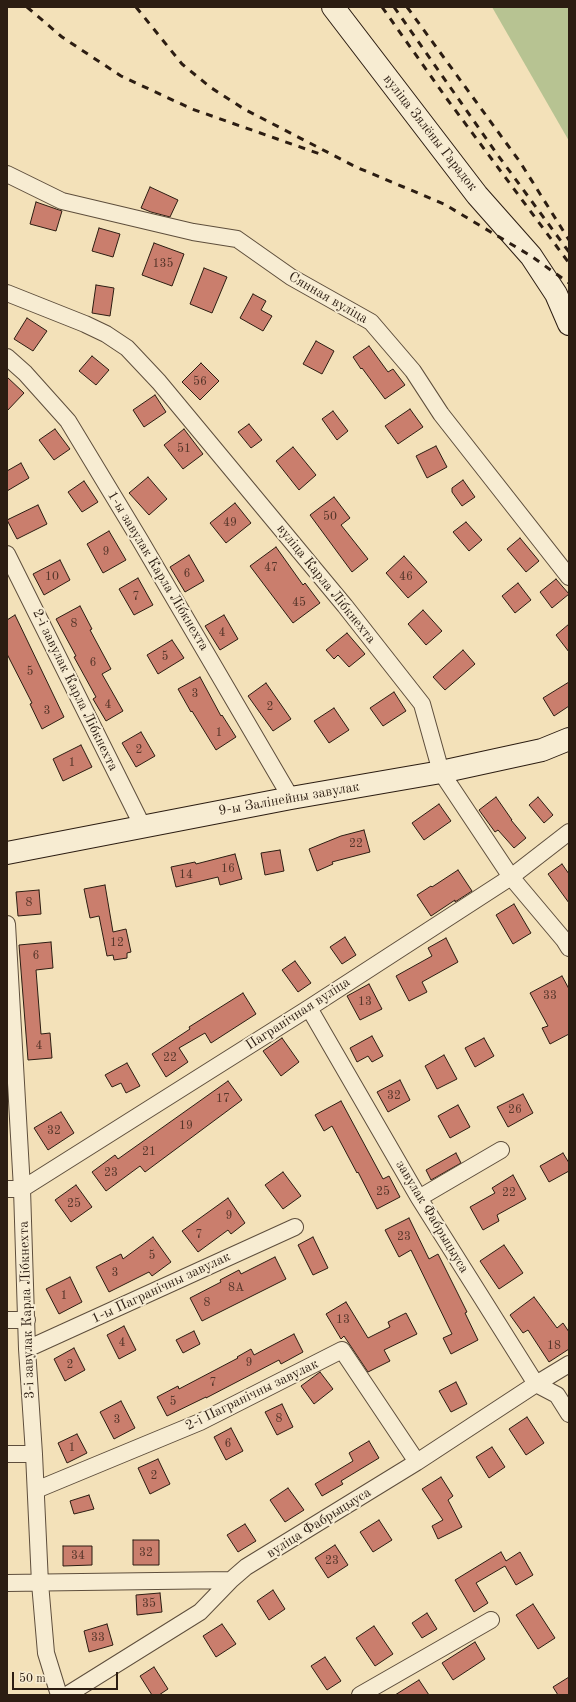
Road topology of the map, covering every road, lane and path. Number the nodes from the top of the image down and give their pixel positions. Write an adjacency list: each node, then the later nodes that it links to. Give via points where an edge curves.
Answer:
1 (333, 7): 4 (street, вуліца Зялёны Гарадок, via 477,195 531,256 556,294)
2 (7, 174): 7 (street, Сянная вуліца, via 62,201 193,232 237,239 291,277 371,322 413,371 441,414)
3 (7, 293): 9 (street, вуліца Карла Лібкнехта, via 106,334 127,348 159,382 340,600 422,704)
4 (569, 324)
5 (7, 357): 10 (street, 1-ы завулак Карла Лібкнехта, via 68,421)
6 (7, 554): 11 (street, 2-і завулак Карла Лібкнехта)
7 (569, 577)
8 (569, 738): 9 (street, 9-ы Залінейны завулак, via 542,750)
9 (440, 772): 10 (street, 9-ы Залінейны завулак); 14 (street, вуліца Карла Лібкнехта)
10 (291, 798): 11 (street, 9-ы Залінейны завулак)
11 (143, 827): 13 (street, 9-ы Залінейны завулак)
12 (569, 832): 14 (street, Пагранічная вуліца)
13 (7, 853)
14 (511, 877): 16 (street, вуліца Карла Лібкнехта); 17 (street, Пагранічная вуліца)
15 (7, 924): 18 (street, 3-і завулак Карла Лібкнехта)
16 (569, 948)
17 (309, 1008): 20 (street, Пагранічная вуліца); 21 (street, завулак Фабрыцыуса)
18 (11, 1052): 20 (street, 3-і завулак Карла Лібкнехта)
19 (502, 1150): 21 (street)
20 (15, 1189): 24 (street, 3-і завулак Карла Лібкнехта)
21 (420, 1198): 27 (street, завулак Фабрыцыуса)
22 (295, 1227): 25 (street, 1-ы Пагранічны завулак)
23 (7, 1320): 24 (street)
24 (27, 1320): 25 (street, 3-і завулак Карла Лібкнехта)
25 (27, 1349): 30 (street, 3-і завулак Карла Лібкнехта)
26 (569, 1364): 27 (street, вуліца Фабрыцыуса)
27 (536, 1384): 28 (street, via 557,1395); 31 (street, вуліца Фабрыцыуса)
28 (569, 1414)
29 (7, 1454): 30 (street)
30 (34, 1454): 32 (street, 3-і завулак Карла Лібкнехта)
31 (417, 1462): 32 (street, 2-і Пагранічны завулак, via 342,1350 200,1422); 33 (street, вуліца Фабрыцыуса, via 246,1567)
32 (36, 1490): 35 (street, 3-і завулак Карла Лібкнехта)
33 (231, 1580): 35 (street); 38 (street, вуліца Фабрыцыуса, via 200,1612)
34 (7, 1583): 35 (street)
35 (40, 1583): 37 (street, 3-і завулак Карла Лібкнехта, via 46,1653)
36 (491, 1620): 39 (street)
37 (59, 1695)
38 (67, 1695)
39 (360, 1695)

